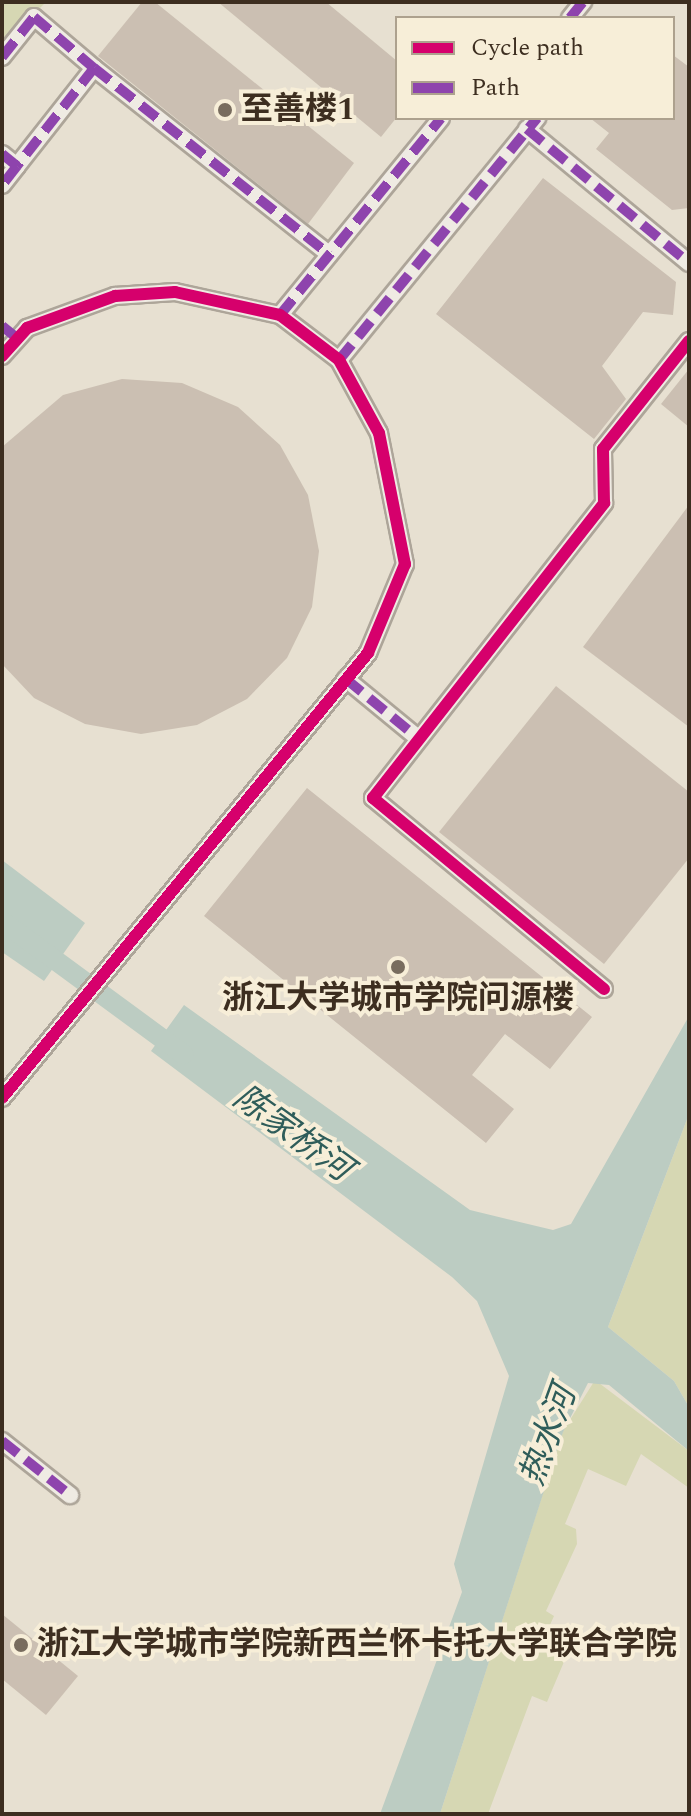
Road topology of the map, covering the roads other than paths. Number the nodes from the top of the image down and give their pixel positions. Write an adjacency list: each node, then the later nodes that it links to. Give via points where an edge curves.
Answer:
1 (2, 57): 2 (street, via 34,17)
2 (94, 68): 6 (street); 8 (street)
3 (439, 120): 8 (street)
4 (532, 124): 9 (street); 15 (street)
5 (2, 154): 6 (street)
6 (17, 166): 7 (street)
7 (2, 185)
8 (329, 254): 10 (street)
9 (689, 263)
10 (280, 315): 12 (street, via 175,292 115,296); 15 (street)
11 (2, 326): 12 (street)
12 (17, 338): 14 (street)
13 (689, 341): 17 (street, via 603,449 604,503)
14 (2, 356)
15 (339, 360): 16 (street, via 379,433 405,564 368,653)
16 (346, 679): 17 (street); 19 (street)
17 (419, 739): 18 (street, via 373,798)
18 (604, 989)
19 (2, 1098)
20 (2, 1441): 21 (street)
21 (70, 1495)

